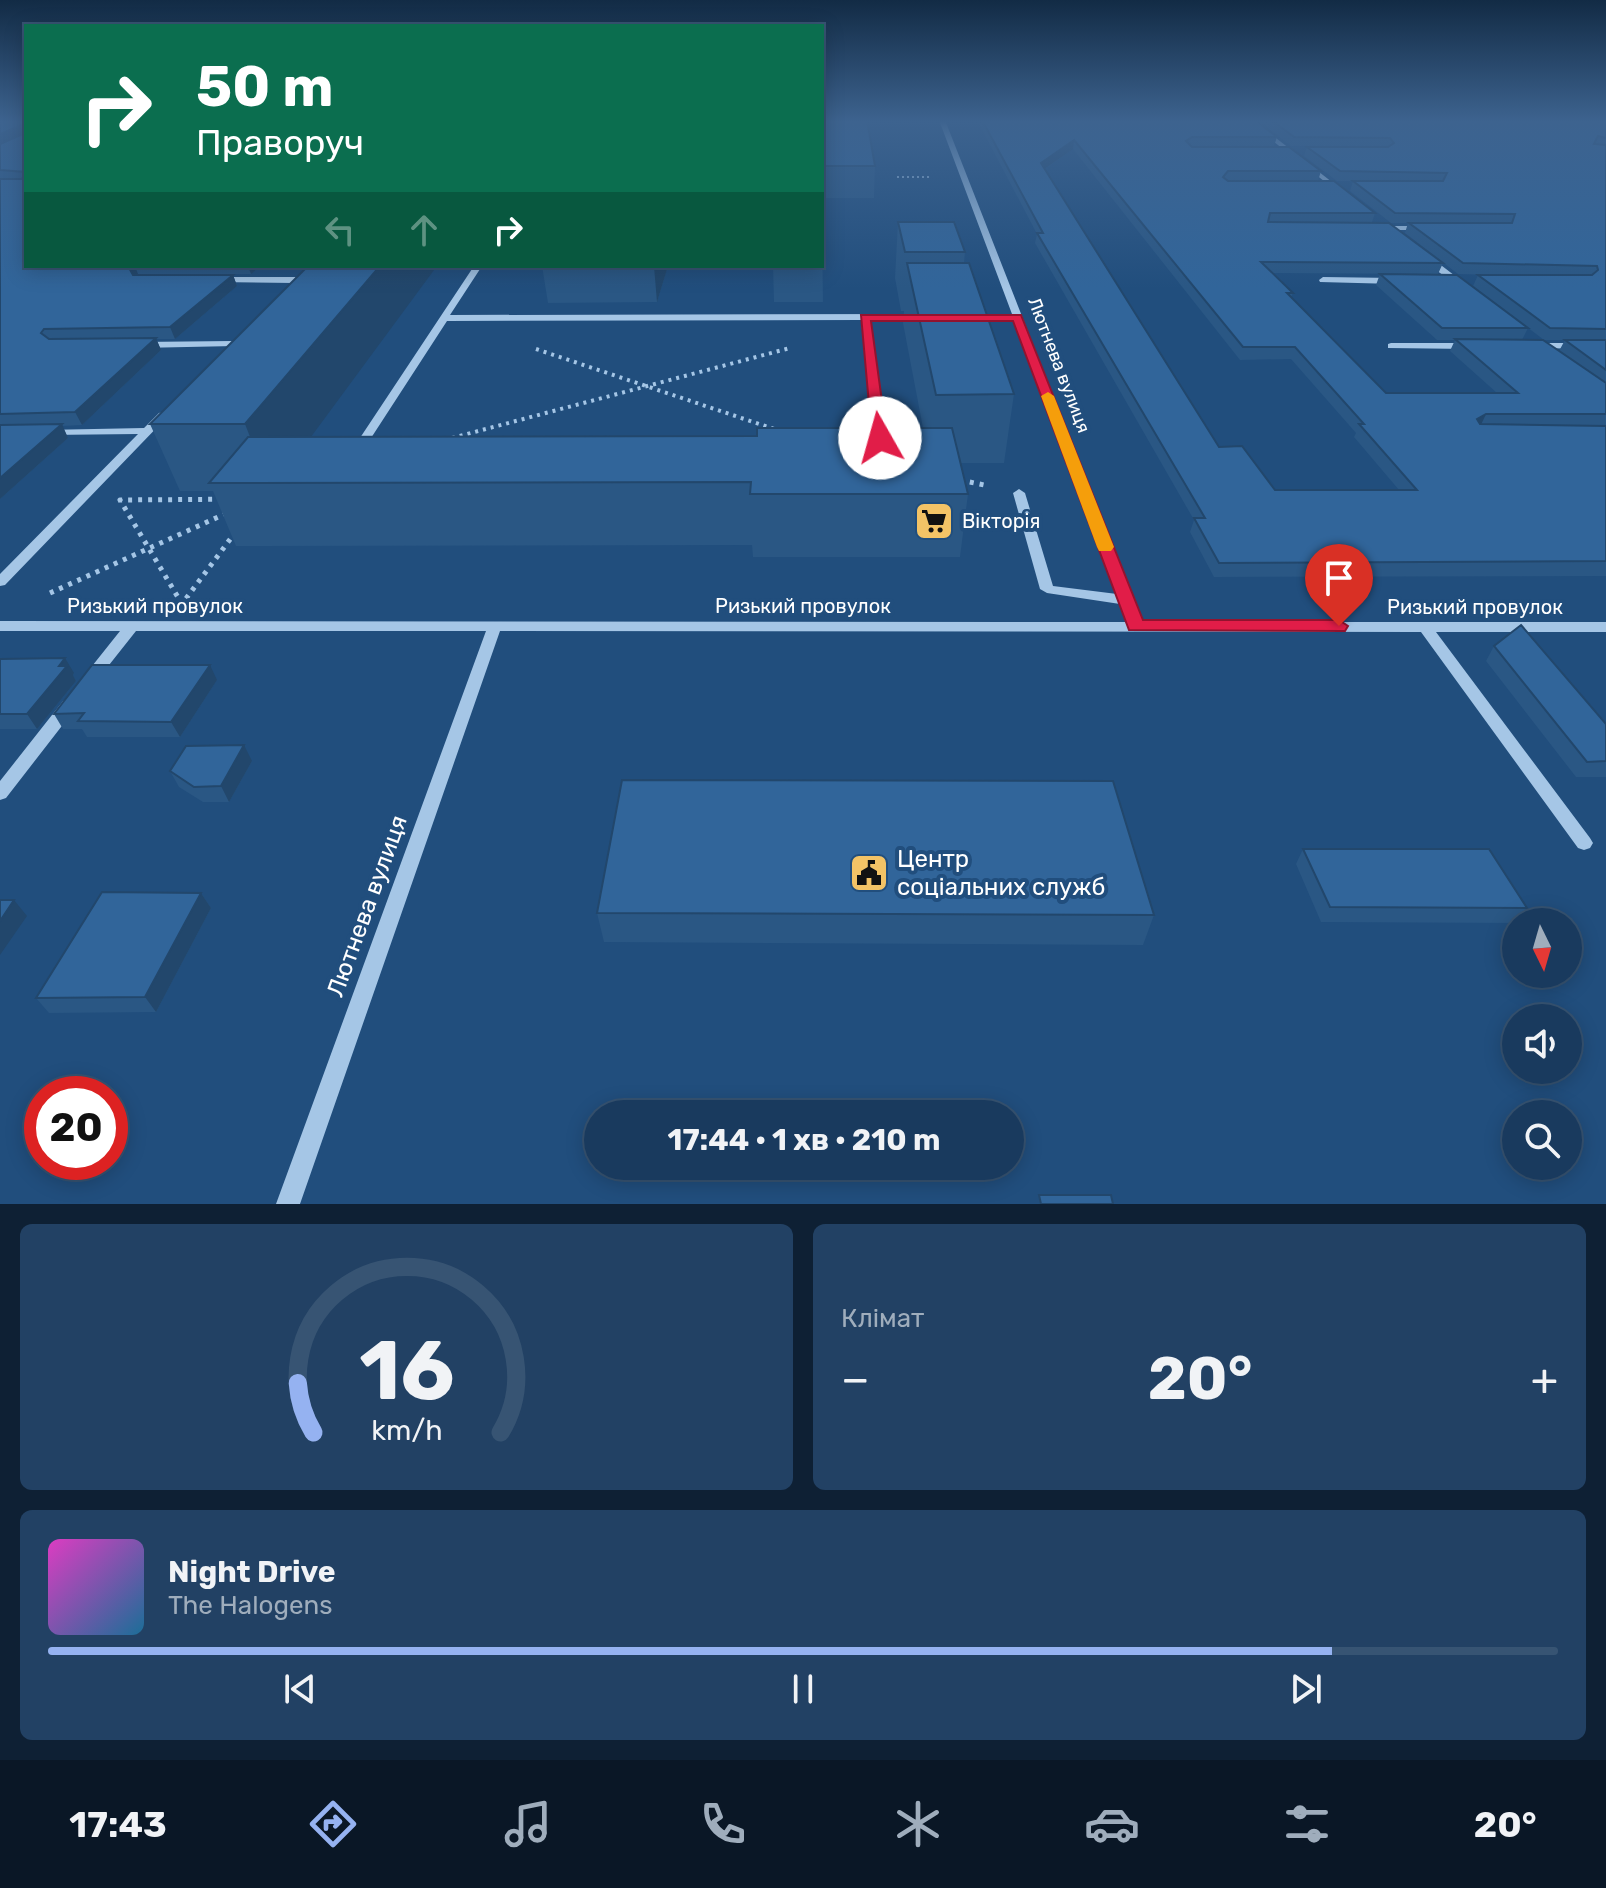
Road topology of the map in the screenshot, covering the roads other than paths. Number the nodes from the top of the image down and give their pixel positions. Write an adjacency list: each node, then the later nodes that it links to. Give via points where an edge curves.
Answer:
1 (963, 176): 22 (street, Лютнева вулиця)
2 (1320, 176): 4 (street)
3 (1318, 186): 4 (street)
4 (1333, 186): 5 (street)
5 (1346, 190)
6 (1375, 224): 7 (street)
7 (1388, 228): 8 (street); 9 (street)
8 (1432, 228)
9 (1399, 237)
10 (1422, 254): 16 (street)
11 (477, 268): 23 (street)
12 (201, 280): 18 (street, via 298,276)
13 (1323, 280): 14 (street)
14 (1412, 281)
15 (1441, 281): 16 (street)
16 (1456, 281): 17 (street)
17 (1469, 285)
18 (285, 291)
19 (865, 317): 20 (street); 23 (street); 37 (street)
20 (928, 317)
21 (959, 317): 22 (street)
22 (1017, 317): 41 (street, Лютнева вулиця)
23 (444, 318): 38 (street, via 347,467)
24 (243, 334): 26 (street)
25 (1526, 341): 30 (street)
26 (232, 344): 27 (street); 33 (street)
27 (129, 345)
28 (1391, 346): 29 (street)
29 (1480, 346)
30 (1540, 346): 31 (street); 32 (street)
31 (1606, 346)
32 (1551, 354)
33 (222, 355)
34 (168, 409): 35 (street)
35 (147, 431): 36 (street); 40 (street)
36 (29, 432)
37 (883, 466)
38 (363, 467)
39 (1019, 493): 41 (street, via 1047,589)
40 (0, 582)
41 (1126, 600): 45 (street, Лютнева вулиця)
42 (0, 626): 43 (street, Ризький провулок)
43 (132, 626): 44 (street, Ризький провулок); 48 (street)
44 (495, 626): 45 (street, Ризький провулок); 50 (street, Лютнева вулиця)
45 (1136, 626): 46 (street, Ризький провулок)
46 (1425, 627): 47 (street, Ризький провулок); 49 (street)
47 (1606, 627)
48 (0, 793)
49 (1584, 843)
50 (288, 1204)

